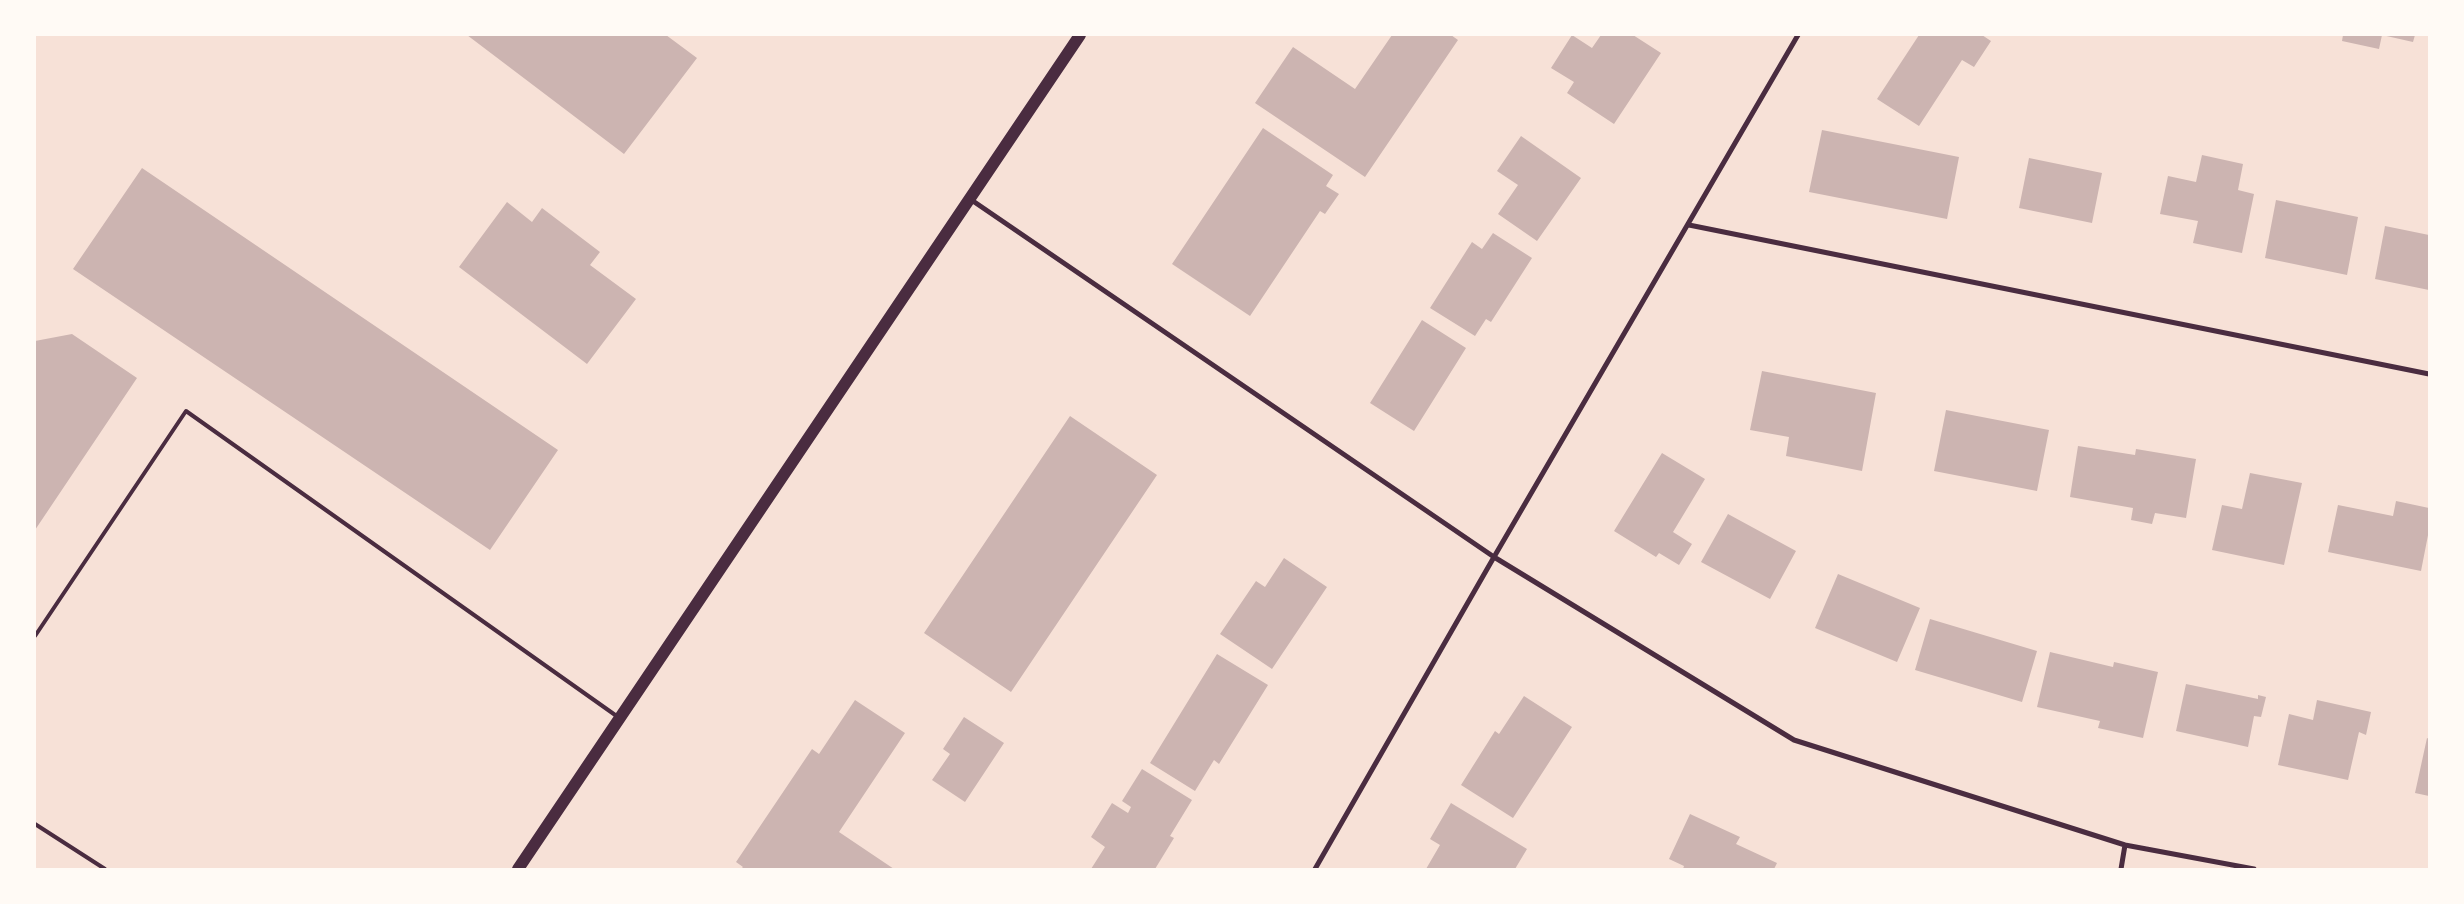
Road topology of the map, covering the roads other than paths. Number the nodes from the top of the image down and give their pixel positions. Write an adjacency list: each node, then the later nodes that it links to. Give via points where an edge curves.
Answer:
1 (1080, 35): 3 (main road)
2 (1798, 35): 4 (street)
3 (968, 198): 6 (street); 8 (main road)
4 (1689, 225): 5 (street); 6 (street)
5 (2429, 374)
6 (1494, 557): 10 (street, via 1794,740); 13 (street)
7 (35, 636): 8 (lane, via 186,411)
8 (620, 718): 12 (main road)
9 (35, 824): 11 (lane)
10 (2126, 845): 14 (street); 15 (street)
11 (105, 869)
12 (518, 869)
13 (1315, 869)
14 (2121, 869)
15 (2254, 869)

